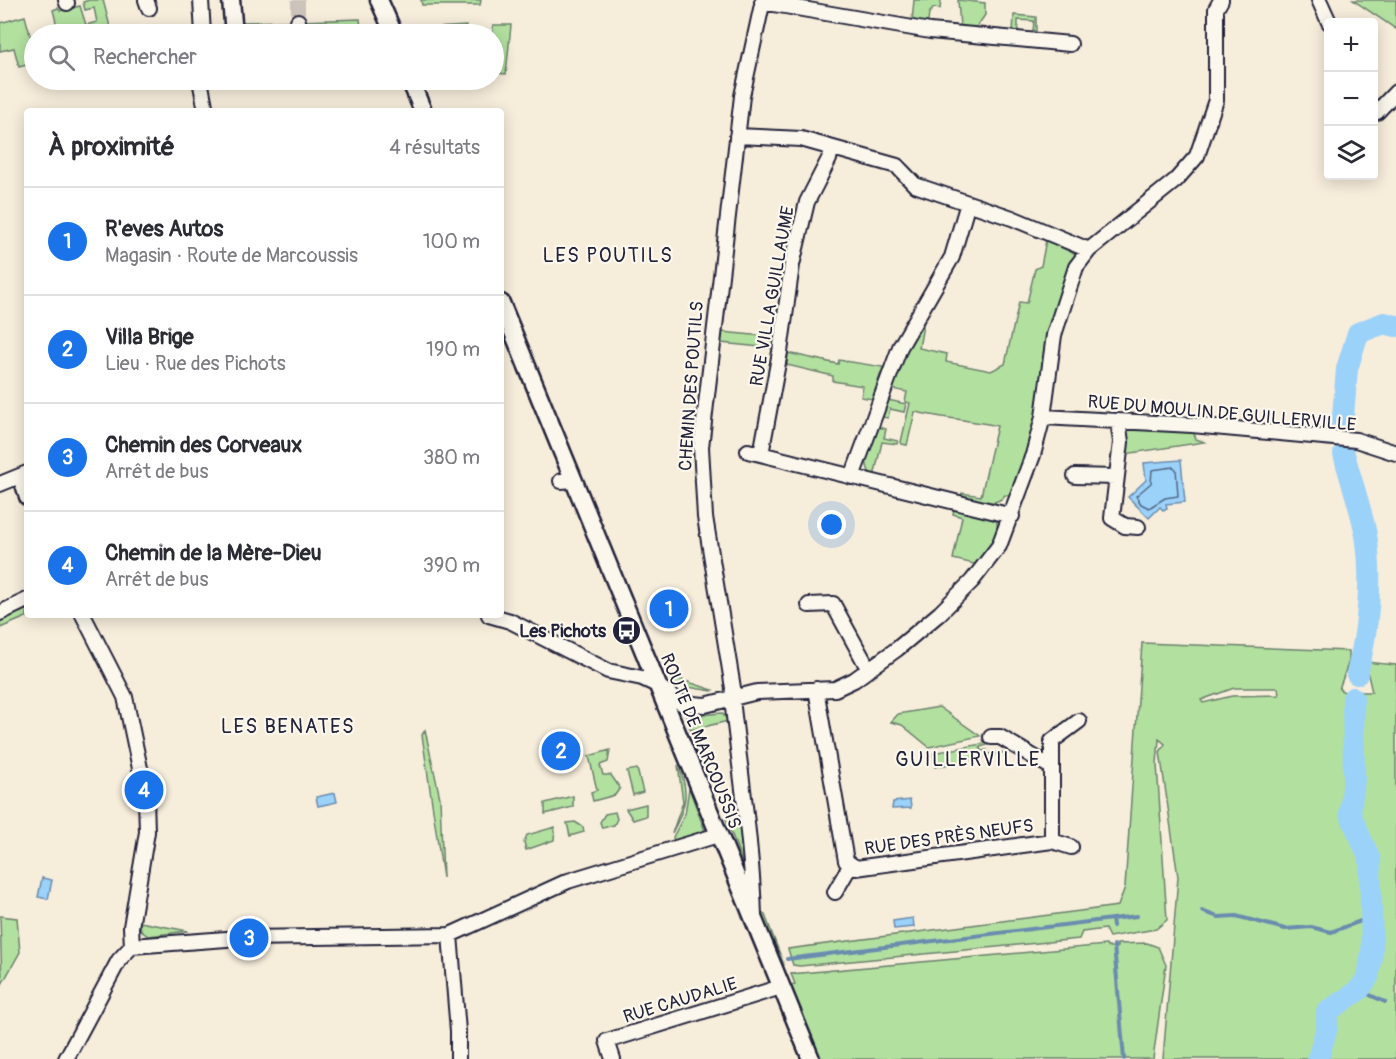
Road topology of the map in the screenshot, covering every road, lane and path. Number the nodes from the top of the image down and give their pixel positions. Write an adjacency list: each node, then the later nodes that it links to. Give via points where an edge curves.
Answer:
1 (201, 0): 8 (street)
2 (231, 0): 9 (main road)
3 (378, 0): 10 (main road); 11 (main road)
4 (1221, 0): 22 (street, via 1216,9 1216,100 1197,156 1166,190)
5 (1319, 0): 7 (street)
6 (762, 1): 12 (street, via 930,31); 19 (street, CHEMIN DES POUTILS, via 745,76)
7 (1327, 18)
8 (202, 24)
9 (233, 24)
10 (384, 24)
11 (389, 24)
12 (1070, 44)
13 (202, 90): 17 (street)
14 (414, 90): 18 (main road)
15 (1396, 92): 16 (street)
16 (1378, 107)
17 (205, 108)
18 (422, 108)
19 (737, 136): 20 (street, via 801,139); 42 (street, CHEMIN DES POUTILS, via 701,447 705,517 734,688)
20 (831, 149): 21 (street, via 897,166 915,185); 29 (street, RUE VILLA GUILLAUME, via 807,202 792,265 780,352 755,452)
21 (968, 203): 22 (street); 29 (street, via 952,257 900,347)
22 (1089, 250): 24 (street, via 1076,267 1054,335)
23 (504, 311): 40 (main road, ROUTE DE MARCOUSSIS, via 566,476)
24 (1043, 417): 25 (street, RUE DU MOULIN DE GUILLERVILLE); 32 (street)
25 (1118, 421): 26 (street, RUE DU MOULIN DE GUILLERVILLE, via 1356,440); 30 (street, via 1121,442)
26 (1396, 453)
27 (23, 474): 31 (street)
28 (1075, 476): 30 (street)
29 (852, 477): 32 (street, RUE VILLA GUILLAUME)
30 (1116, 477): 33 (street, via 1112,518 1125,526)
31 (0, 484)
32 (1012, 516): 39 (street, via 999,546 972,581 940,613)
33 (1138, 527)
34 (24, 601): 36 (street)
35 (809, 605): 39 (street, via 833,604)
36 (0, 613)
37 (85, 618): 53 (street, via 125,697 146,797 147,832 131,927)
38 (500, 618): 40 (street, via 608,671)
39 (869, 670): 41 (street, via 835,689)
40 (657, 685): 42 (street, via 681,703 705,705); 46 (main road, ROUTE DE MARCOUSSIS)
41 (816, 689): 42 (street, via 757,692); 49 (street, RUE DES PRÈS NEUFS)
42 (732, 699): 51 (street, CHEMIN DES POUTILS, via 755,892)
43 (1079, 721): 45 (street, RUE DES PRÈS NEUFS, via 1052,741)
44 (991, 737): 45 (street, via 1000,736)
45 (1051, 767): 47 (street, RUE DES PRÈS NEUFS)
46 (718, 835): 51 (main road, ROUTE DE MARCOUSSIS); 52 (street, via 568,881)
47 (1052, 841): 48 (street, RUE DES PRÈS NEUFS); 49 (street, RUE DES PRÈS NEUFS, via 930,860)
48 (1071, 847)
49 (850, 866): 50 (street, RUE DES PRÈS NEUFS)
50 (835, 892)
51 (754, 920): 54 (main road, ROUTE DE MARCOUSSIS)
52 (450, 935): 53 (street, via 240,938); 56 (street)
53 (132, 946): 55 (street, via 119,960)
54 (782, 987): 57 (street, RUE CAUDALIE, via 607,1041); 58 (main road, ROUTE DE MARCOUSSIS)
55 (66, 1059)
56 (458, 1059)
57 (613, 1059)
58 (811, 1059)

